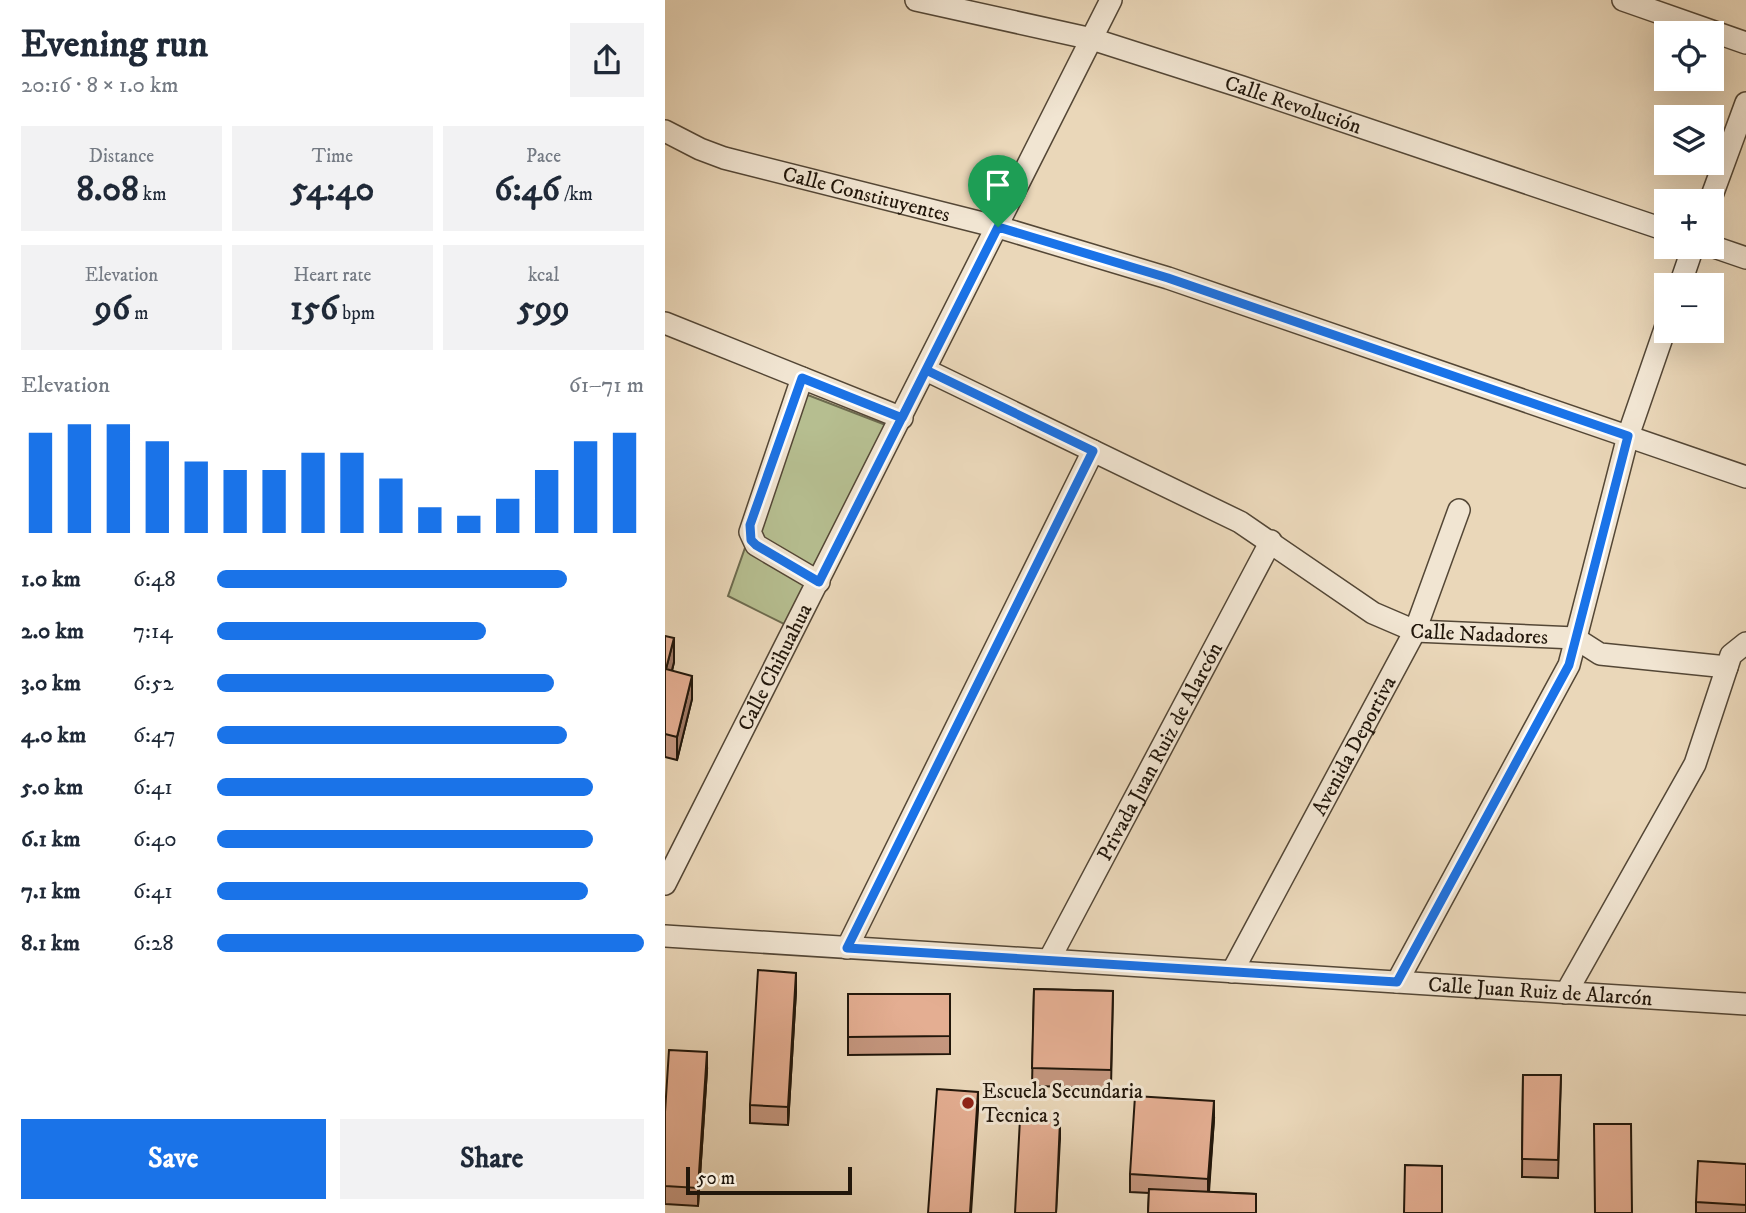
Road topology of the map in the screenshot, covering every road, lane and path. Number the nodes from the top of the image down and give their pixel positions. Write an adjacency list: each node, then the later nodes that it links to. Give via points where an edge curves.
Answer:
1 (916, 0): 4 (street, Calle Revolución)
2 (1111, 0): 4 (street, Calle Chihuahua)
3 (1623, 0): 5 (street)
4 (1092, 39): 9 (street, Calle Revolución); 10 (street, Calle Chihuahua)
5 (1746, 43)
6 (1746, 103): 8 (street)
7 (665, 131): 10 (street, Calle Constituyentes, via 724,158)
8 (1714, 189)
9 (1654, 226)
10 (998, 227): 15 (street, Calle Chihuahua); 18 (street, Calle Constituyentes, via 1168,278)
11 (1724, 250): 12 (street)
12 (1746, 258)
13 (665, 323): 16 (street)
14 (1660, 343): 18 (street)
15 (926, 370): 17 (street, Calle Chihuahua); 19 (street, Calle Nadadores)
16 (802, 378): 17 (street); 23 (street, via 750,533 756,545)
17 (902, 418): 23 (street, Calle Chihuahua)
18 (1628, 436): 20 (street, Calle Constituyentes); 25 (street)
19 (1093, 451): 22 (street, Calle Nadadores); 30 (street)
20 (1746, 477)
21 (1459, 510): 24 (street, Avenida Deportiva)
22 (1271, 541): 24 (street, Calle Nadadores, via 1373,613); 31 (street, Privada Juan Ruiz de Alarcón)
23 (819, 582): 28 (street, Calle Chihuahua)
24 (1415, 631): 25 (street, Calle Nadadores); 32 (street, Avenida Deportiva)
25 (1575, 638): 27 (street, Calle Nadadores, via 1600,654); 33 (street, via 1569,665)
26 (1746, 643): 27 (street, via 1731,655)
27 (1727, 667): 34 (street, via 1695,764)
28 (665, 884)
29 (665, 936): 30 (street, Calle Juan Ruiz de Alarcón)
30 (847, 948): 31 (street, Calle Juan Ruiz de Alarcón)
31 (1049, 960): 32 (street, Calle Juan Ruiz de Alarcón)
32 (1232, 972): 33 (street, Calle Juan Ruiz de Alarcón)
33 (1397, 982): 34 (street, Calle Juan Ruiz de Alarcón)
34 (1566, 993): 35 (street, Calle Juan Ruiz de Alarcón)
35 (1746, 1004)

